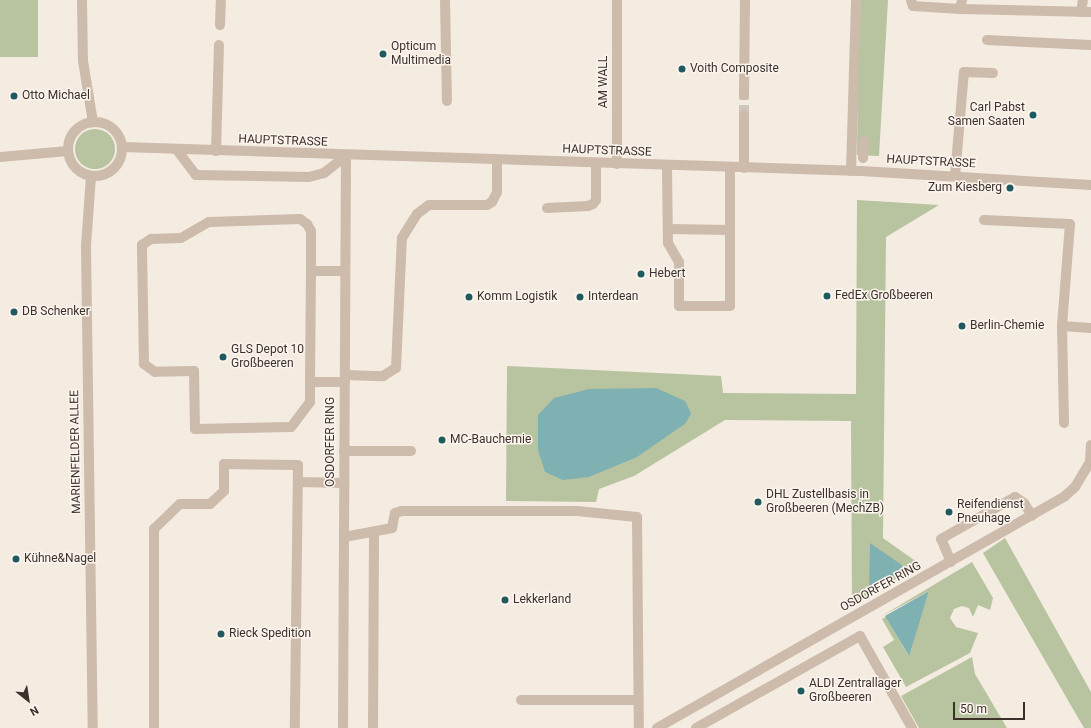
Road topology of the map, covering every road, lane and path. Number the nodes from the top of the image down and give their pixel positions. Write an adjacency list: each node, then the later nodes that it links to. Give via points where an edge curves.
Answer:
1 (82, 0): 19 (street, via 83,61)
2 (221, 0): 11 (street)
3 (445, 0): 17 (street)
4 (617, 0): 30 (street, AM WALL)
5 (745, 0): 16 (street)
6 (856, 0): 34 (street)
7 (911, 0): 9 (street, via 913,6)
8 (1083, 0): 10 (street)
9 (961, 5): 10 (street)
10 (1086, 12)
11 (220, 25)
12 (987, 40): 14 (street)
13 (219, 45): 24 (street)
14 (1091, 45)
15 (993, 73): 36 (street, via 964,72)
16 (744, 95)
17 (447, 101)
18 (744, 115): 33 (street)
19 (93, 122): 21 (street, via 109,126 118,135); 23 (street, via 74,131)
20 (864, 141): 27 (street)
21 (122, 147): 22 (street, HAUPTSTRASSE); 35 (street, via 121,155 113,169)
22 (177, 150): 24 (street, HAUPTSTRASSE); 25 (street, via 196,176 309,177 324,173)
23 (68, 151): 26 (street); 35 (street, via 75,168)
24 (216, 151): 25 (street, HAUPTSTRASSE)
25 (346, 156): 28 (street, HAUPTSTRASSE); 43 (street, OSDORFER RING)
26 (0, 157)
27 (862, 158)
28 (497, 160): 29 (street, HAUPTSTRASSE); 46 (street, via 497,192 492,202 487,205 429,205 417,214 402,238 396,368 383,376)
29 (596, 163): 30 (street, HAUPTSTRASSE); 38 (street, via 596,200 593,204)
30 (617, 164): 31 (street, HAUPTSTRASSE)
31 (667, 166): 32 (street, HAUPTSTRASSE); 40 (street)
32 (730, 167): 33 (street, HAUPTSTRASSE); 41 (street)
33 (744, 168): 34 (street, HAUPTSTRASSE)
34 (851, 171): 36 (street, HAUPTSTRASSE)
35 (91, 176): 60 (street, MARIENFELDER ALLEE, via 86,246)
36 (956, 176): 37 (street, HAUPTSTRASSE)
37 (1091, 185)
38 (547, 208)
39 (984, 220): 44 (street, via 1070,224)
40 (668, 228): 41 (street); 41 (street, via 668,243 679,262 679,306 730,306)
41 (730, 230)
42 (311, 271): 43 (street); 47 (street); 47 (street, via 311,230 308,224 300,219 209,222 180,238 151,239 142,245 144,364 155,372 194,371 195,428 291,427 310,402)
43 (345, 271): 46 (street, OSDORFER RING)
44 (1062, 326): 45 (street); 48 (street)
45 (1091, 328)
46 (345, 378): 47 (street); 50 (street, OSDORFER RING)
47 (310, 382)
48 (1064, 423)
49 (1091, 445): 54 (street, OSDORFER RING, via 1090,462 1075,487)
50 (344, 451): 51 (street); 53 (street, OSDORFER RING)
51 (411, 451)
52 (298, 482): 53 (street); 61 (street, via 298,465 224,464 224,491 210,504 180,504 154,529); 62 (street)
53 (344, 483): 56 (street, OSDORFER RING)
54 (1032, 516): 57 (street, OSDORFER RING); 57 (street, via 1024,503 1015,497 941,539)
55 (374, 532): 56 (street); 59 (street, via 392,528 394,513 402,511 577,511 637,517); 64 (street)
56 (344, 537): 63 (street, OSDORFER RING)
57 (951, 562): 66 (street, OSDORFER RING)
58 (520, 700): 59 (street)
59 (638, 700): 65 (street)
60 (94, 728)
61 (154, 728)
62 (295, 728)
63 (343, 728)
64 (373, 728)
65 (639, 728)
66 (657, 728)
67 (696, 728): 68 (street, via 860,636)
68 (912, 728)

